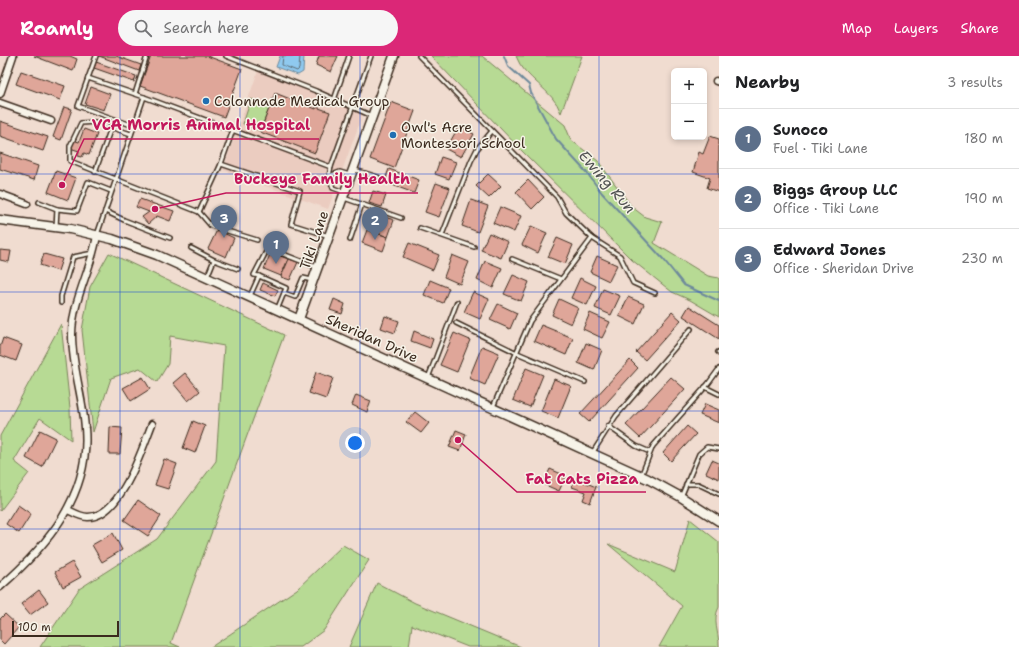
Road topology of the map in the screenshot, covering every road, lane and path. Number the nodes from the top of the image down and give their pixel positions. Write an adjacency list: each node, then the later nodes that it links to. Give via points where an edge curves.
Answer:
1 (14, 56): 10 (street)
2 (96, 56): 9 (lane)
3 (147, 56): 11 (lane)
4 (226, 56): 13 (lane)
5 (350, 56): 13 (lane)
6 (371, 56): 15 (lane)
7 (394, 56): 16 (street, Tiki Lane)
8 (418, 56): 21 (lane)
9 (88, 78): 11 (lane); 18 (lane, via 78,106)
10 (0, 94)
11 (135, 94): 12 (lane)
12 (144, 97): 18 (lane); 20 (lane)
13 (334, 100): 15 (lane)
14 (0, 103): 17 (street)
15 (353, 108): 16 (lane); 24 (lane)
16 (372, 116): 26 (street, Tiki Lane)
17 (51, 121)
18 (134, 126): 22 (lane)
19 (111, 128): 22 (lane); 25 (lane); 25 (lane, via 95,122 81,123 70,146 70,161)
20 (233, 130): 23 (lane); 24 (lane)
21 (492, 131): 44 (lane, via 470,161); 47 (lane, via 557,197 566,213)
22 (131, 134): 29 (lane)
23 (221, 164): 38 (lane); 45 (lane, via 300,191 291,224)
24 (331, 167): 27 (lane)
25 (95, 172): 29 (lane)
26 (352, 172): 27 (lane, via 340,172); 28 (lane); 32 (street, Tiki Lane)
27 (329, 176): 32 (lane, via 333,188)
28 (378, 177)
29 (115, 180): 30 (lane); 38 (lane)
30 (111, 191): 36 (lane, via 88,182 77,211); 37 (lane)
31 (0, 194): 34 (street)
32 (344, 195): 35 (lane); 45 (street, Tiki Lane)
33 (39, 202): 36 (lane)
34 (27, 204)
35 (362, 204): 39 (lane); 49 (lane)
36 (57, 209): 41 (lane)
37 (104, 211): 43 (lane); 46 (lane)
38 (199, 212): 48 (lane, via 211,226)
39 (401, 218)
40 (0, 220): 41 (street, Sheridan Drive)
41 (56, 226): 43 (street, Sheridan Drive)
42 (420, 228): 44 (lane)
43 (97, 235): 52 (street); 58 (street, Sheridan Drive, via 157,255)
44 (442, 235): 51 (lane)
45 (329, 236): 55 (street, Tiki Lane)
46 (170, 238)
47 (592, 238): 59 (lane); 62 (lane, via 620,256 633,284)
48 (257, 240)
49 (350, 240)
50 (191, 248): 53 (lane)
51 (474, 248)
52 (93, 254): 64 (lane, via 73,257); 86 (street, via 72,324 73,356 83,408 85,436 82,472)
53 (214, 260): 56 (lane); 58 (lane)
54 (512, 260): 59 (lane)
55 (318, 268): 57 (lane, via 268,248 254,275); 60 (street, Tiki Lane)
56 (238, 269)
57 (259, 276): 61 (lane, via 286,288); 63 (lane)
58 (207, 277): 63 (street, Sheridan Drive)
59 (561, 279): 70 (lane, via 530,321)
60 (314, 280): 61 (lane, via 303,278 295,297); 67 (street, Tiki Lane)
61 (284, 293): 66 (lane)
62 (656, 293)
63 (249, 297): 66 (street, Sheridan Drive)
64 (61, 302)
65 (457, 302): 72 (lane)
66 (277, 310): 67 (street, Sheridan Drive)
67 (299, 319): 72 (street, Sheridan Drive)
68 (456, 322): 70 (lane)
69 (691, 329): 78 (lane)
70 (515, 352): 73 (lane); 76 (lane)
71 (719, 369): 74 (lane)
72 (428, 378): 76 (street, Sheridan Drive)
73 (585, 382)
74 (705, 387): 75 (lane); 80 (lane)
75 (719, 394)
76 (492, 408): 81 (street, Sheridan Drive)
77 (152, 424): 86 (street, via 130,477 107,509 99,515 88,517)
78 (608, 426): 80 (lane, via 636,446); 81 (lane)
79 (719, 449): 83 (lane, via 707,447 702,451)
80 (650, 452): 82 (lane)
81 (592, 453): 82 (street, Sheridan Drive)
82 (641, 476): 85 (street, Sheridan Drive)
83 (686, 484): 84 (lane, via 698,484); 85 (lane)
84 (719, 494)
85 (681, 497): 87 (street, Sheridan Drive)
86 (68, 510): 88 (street, via 36,554)
87 (719, 521)
88 (0, 587)

